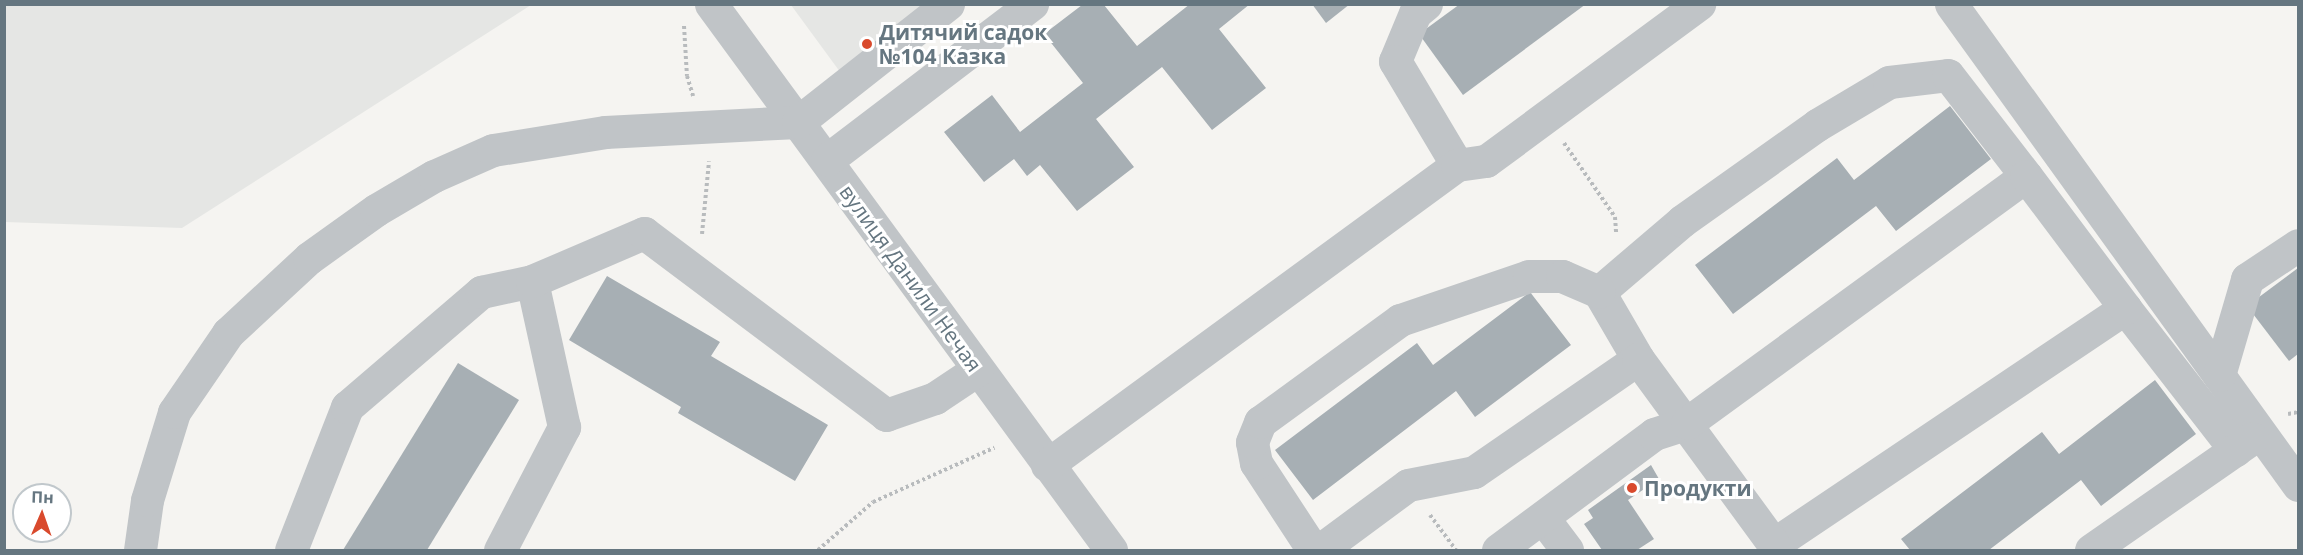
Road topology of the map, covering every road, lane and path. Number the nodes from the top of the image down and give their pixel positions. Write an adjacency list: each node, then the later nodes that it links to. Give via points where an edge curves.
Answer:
1 (711, 4): 8 (street, вулиця Данили Нечая)
2 (948, 4): 8 (street)
3 (1032, 4): 9 (street)
4 (1426, 4): 10 (street, via 1415,13 1395,61)
5 (1699, 4): 7 (street)
6 (1951, 4): 19 (street)
7 (1545, 115): 10 (street, via 1486,160); 12 (path)
8 (798, 122): 9 (street, вулиця Данили Нечая); 28 (street, via 605,132 493,150 435,176 376,210 309,258 222,342 174,412 147,500)
9 (827, 160): 18 (street, вулиця Данили Нечая)
10 (1457, 165): 23 (street)
11 (2026, 176): 15 (street, via 1948,75 1889,82 1817,125 1682,221); 16 (street); 20 (street)
12 (1615, 217)
13 (2298, 245): 19 (street, via 2247,279)
14 (532, 282): 18 (street, via 644,233 886,416 935,398); 29 (street, via 481,292 347,407); 30 (street, via 564,427)
15 (1599, 292): 17 (street); 33 (street, via 1562,276 1528,276 1400,320 1260,422 1252,442 1256,463)
16 (2125, 308): 22 (street); 27 (street)
17 (1638, 359): 20 (street); 24 (street, via 1474,472)
18 (977, 370): 21 (street, вулиця Данили Нечая)
19 (2219, 375): 22 (street)
20 (1686, 423): 26 (street, via 1654,434); 27 (street)
21 (1024, 435): 23 (street, вулиця Данили Нечая); 31 (path, via 873,502)
22 (2248, 441): 25 (street); 38 (street)
23 (1047, 465): 32 (street, вулиця Данили Нечая)
24 (1408, 485): 34 (street); 35 (path)
25 (2298, 485)
26 (1543, 518): 36 (street); 37 (street)
27 (1776, 547)
28 (140, 550)
29 (291, 550)
30 (501, 550)
31 (818, 550)
32 (1111, 550)
33 (1312, 550)
34 (1320, 550)
35 (1456, 550)
36 (1498, 550)
37 (1567, 550)
38 (2091, 550)

